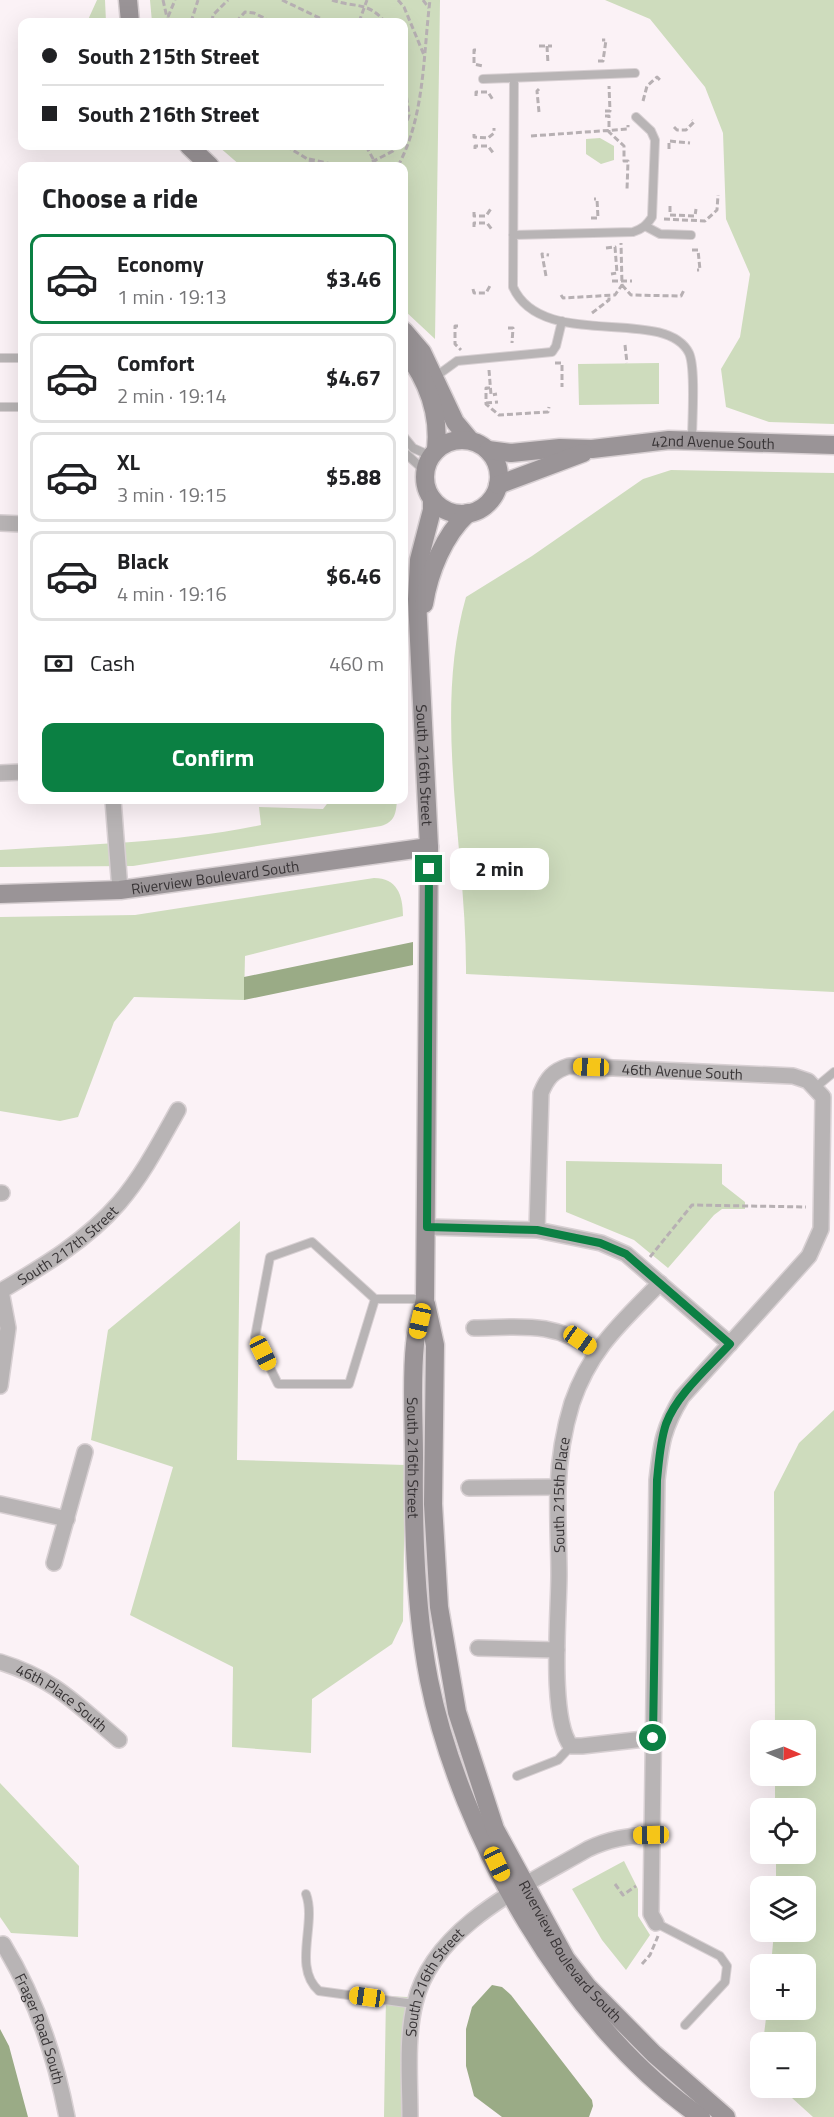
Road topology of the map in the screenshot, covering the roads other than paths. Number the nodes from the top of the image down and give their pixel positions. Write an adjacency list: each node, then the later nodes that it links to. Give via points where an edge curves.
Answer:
1 (128, 0): 2 (street)
2 (130, 18)
3 (635, 73): 5 (lane)
4 (483, 79): 5 (lane)
5 (514, 80): 10 (lane)
6 (636, 117): 9 (lane, via 655,140 652,217)
7 (193, 150): 8 (street)
8 (206, 162)
9 (645, 226): 10 (lane, via 633,232); 11 (lane, via 660,234)
10 (513, 235): 12 (lane, via 513,287 517,296 532,311)
11 (691, 235)
12 (562, 321): 17 (lane, via 552,352 457,361); 20 (lane, via 659,333 679,342 691,360)
13 (408, 336): 17 (street)
14 (408, 356): 27 (street, via 426,383 437,427)
15 (0, 358): 16 (lane)
16 (18, 358)
17 (435, 377): 21 (street, via 455,423)
18 (0, 407): 19 (lane)
19 (18, 407)
20 (692, 440): 23 (street, 42nd Avenue South); 24 (street, 42nd Avenue South, via 643,441)
21 (470, 441): 25 (street); 27 (street, via 453,441)
22 (408, 442): 27 (lane)
23 (834, 445)
24 (592, 449): 25 (street, 42nd Avenue South, via 511,453); 28 (street, 42nd Avenue South)
25 (488, 450): 28 (street, via 498,468)
26 (408, 453): 27 (lane)
27 (431, 459): 29 (street, via 428,491)
28 (498, 485): 30 (street, via 490,501)
29 (432, 500): 30 (street, via 448,511); 33 (street, South 216th Street, via 417,578)
30 (468, 513): 33 (street, South 216th Street, via 441,552 425,596)
31 (0, 523): 32 (street)
32 (18, 524)
33 (420, 626): 37 (street, South 216th Street)
34 (18, 772): 35 (street)
35 (0, 773)
36 (113, 804): 38 (street)
37 (429, 847): 38 (street, Riverview Boulevard South); 43 (street, South 216th Street)
38 (120, 890): 39 (street, Riverview Boulevard South)
39 (0, 894)
40 (834, 1072): 41 (lane)
41 (816, 1087): 44 (street, 46th Avenue South, via 793,1076 569,1066 548,1077 541,1092); 50 (street, via 823,1097 821,1229 809,1256)
42 (178, 1110): 46 (street, South 217th Street, via 139,1177 118,1204 63,1252)
43 (427, 1227): 44 (street); 48 (street, South 216th Street)
44 (537, 1230): 45 (street, via 600,1243 626,1254)
45 (660, 1283): 50 (street); 51 (street, South 215th Place)
46 (1, 1291): 52 (street, South 217th Street, via 8,1328)
47 (375, 1299): 47 (lane, via 349,1384 278,1384 255,1337 270,1257 312,1242); 48 (lane)
48 (425, 1299): 59 (street, South 216th Street, via 435,1345 433,1504); 60 (street, South 216th Street, via 415,1343 413,1510)
49 (474, 1328): 51 (street, via 559,1330)
50 (730, 1344): 64 (street, via 682,1397 666,1423 661,1446)
51 (596, 1351): 54 (street, South 215th Place, via 572,1404)
52 (0, 1386)
53 (85, 1452): 57 (street)
54 (558, 1487): 55 (street); 62 (street, South 215th Place)
55 (469, 1488)
56 (0, 1504): 57 (street)
57 (67, 1519): 58 (street)
58 (54, 1563)
59 (440, 1607): 69 (street, Riverview Boulevard South, via 458,1712 480,1787)
60 (421, 1615): 69 (street, Riverview Boulevard South, via 429,1680 460,1785)
61 (478, 1648): 62 (street)
62 (557, 1650): 66 (street, South 215th Place, via 561,1721)
63 (0, 1662): 65 (street, 46th Place South, via 55,1685)
64 (653, 1738): 66 (street); 68 (street)
65 (119, 1740)
66 (569, 1742): 67 (lane, via 558,1760)
67 (517, 1776)
68 (651, 1835): 69 (street, South 216th Street, via 607,1840); 71 (street, via 651,1914)
69 (518, 1890): 73 (street, South 216th Street, via 458,1931 431,1963); 77 (street, Riverview Boulevard South, via 565,1980 592,2014 636,2062); 78 (street, Riverview Boulevard South, via 587,1986 654,2054)
70 (306, 1894): 73 (lane, via 310,1905 306,1960 312,1985 320,1991)
71 (656, 1923): 74 (lane, via 720,1956 727,1966 725,1982)
72 (3, 1944): 75 (street, Frager Road South, via 24,1979 41,2021)
73 (414, 2004): 76 (street, South 216th Street)
74 (685, 2025)
75 (67, 2117)
76 (410, 2117)
77 (701, 2117)
78 (726, 2117)

